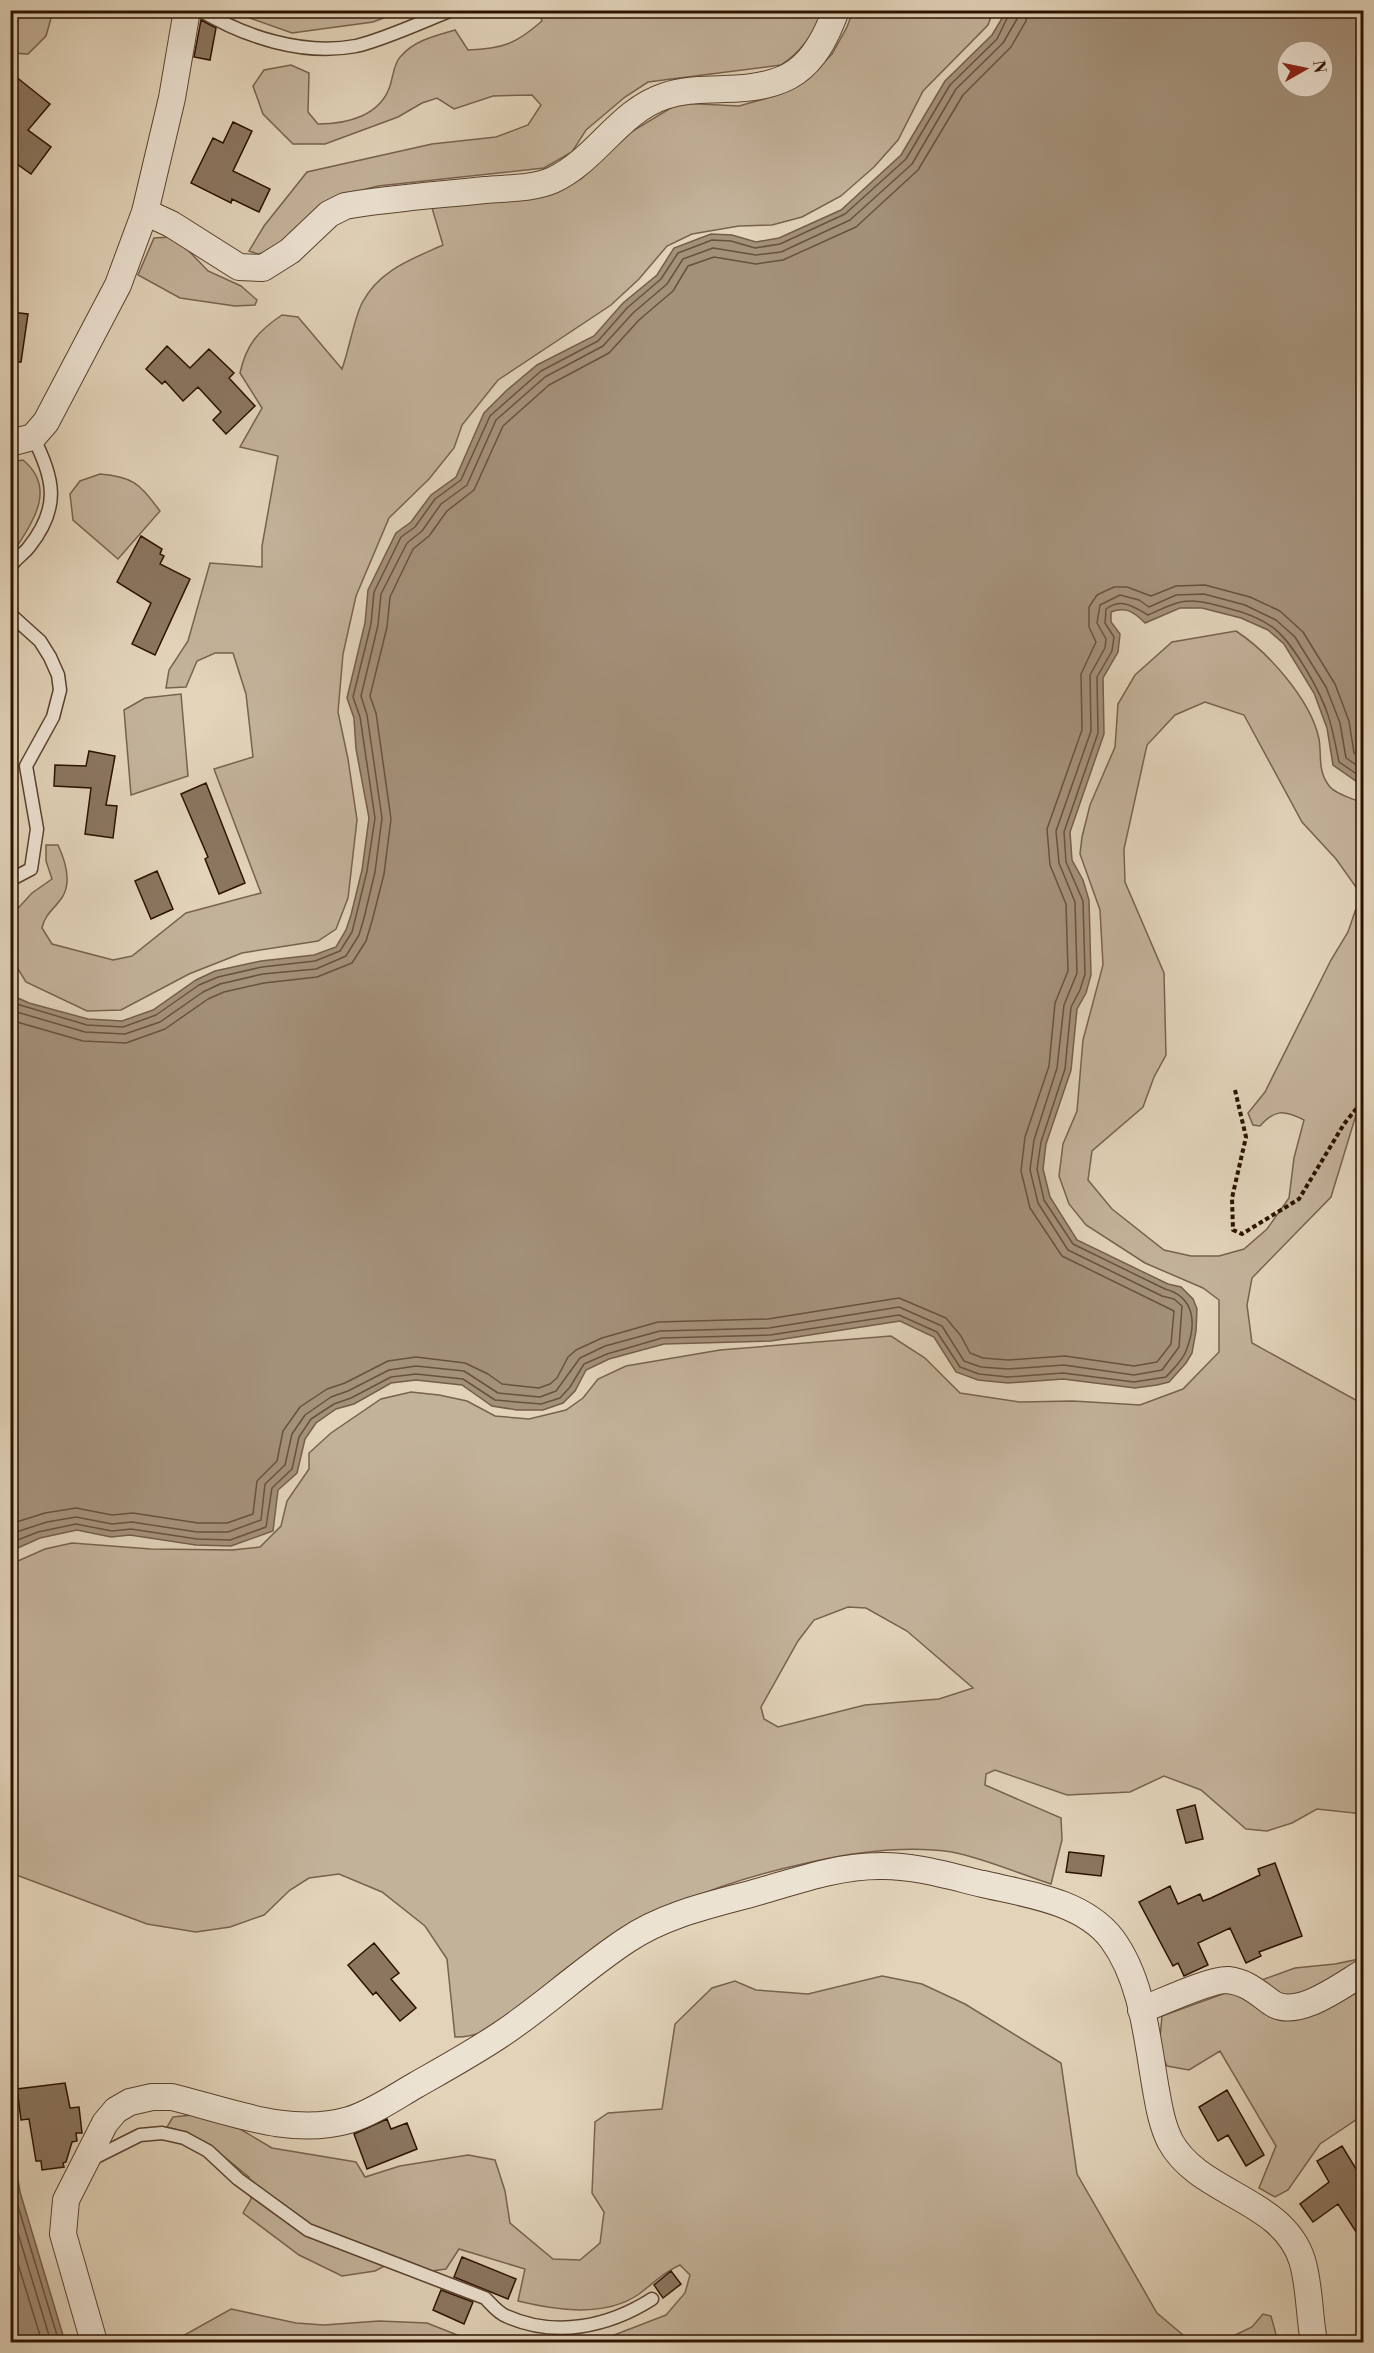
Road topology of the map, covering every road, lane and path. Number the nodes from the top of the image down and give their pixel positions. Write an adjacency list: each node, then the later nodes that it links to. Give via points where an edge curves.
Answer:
1 (187, 10): 5 (street, via 172,98)
2 (200, 10): 3 (lane, via 258,38 312,47 356,46)
3 (452, 10)
4 (836, 10): 5 (street, via 813,59 776,84 693,90 644,105 574,167 541,184 345,206 329,214 290,251 263,268 239,267 171,224)
5 (145, 213): 6 (street, via 118,285 46,422)
6 (22, 440): 7 (lane, via 47,465 53,488 47,514 29,547)
7 (10, 568)
8 (10, 614): 9 (lane, via 40,641 51,657 60,690 53,717 26,766 37,829 31,869)
9 (10, 880)
10 (1234, 1090): 11 (path, via 1246,1137 1232,1198 1233,1230 1242,1234 1299,1199 1344,1124)
11 (1364, 1099)
12 (1364, 1972): 13 (street, via 1294,2009 1276,2005 1247,1984 1226,1980)
13 (1141, 2010): 14 (street, via 1131,1976 1109,1936 1069,1908 1030,1895 918,1870 851,1868 651,1925 502,2034 355,2118 299,2127 172,2097 152,2097 116,2110 105,2122); 17 (street, via 1162,2121 1170,2142 1184,2160 1277,2223 1293,2243 1302,2261)
14 (84, 2164): 15 (lane, via 140,2135 162,2133 184,2138 208,2151 280,2212 308,2229 485,2298 504,2316 537,2325 569,2329 602,2323 626,2316); 16 (street, via 66,2200 63,2234)
15 (652, 2300)
16 (94, 2343)
17 (1314, 2343)

